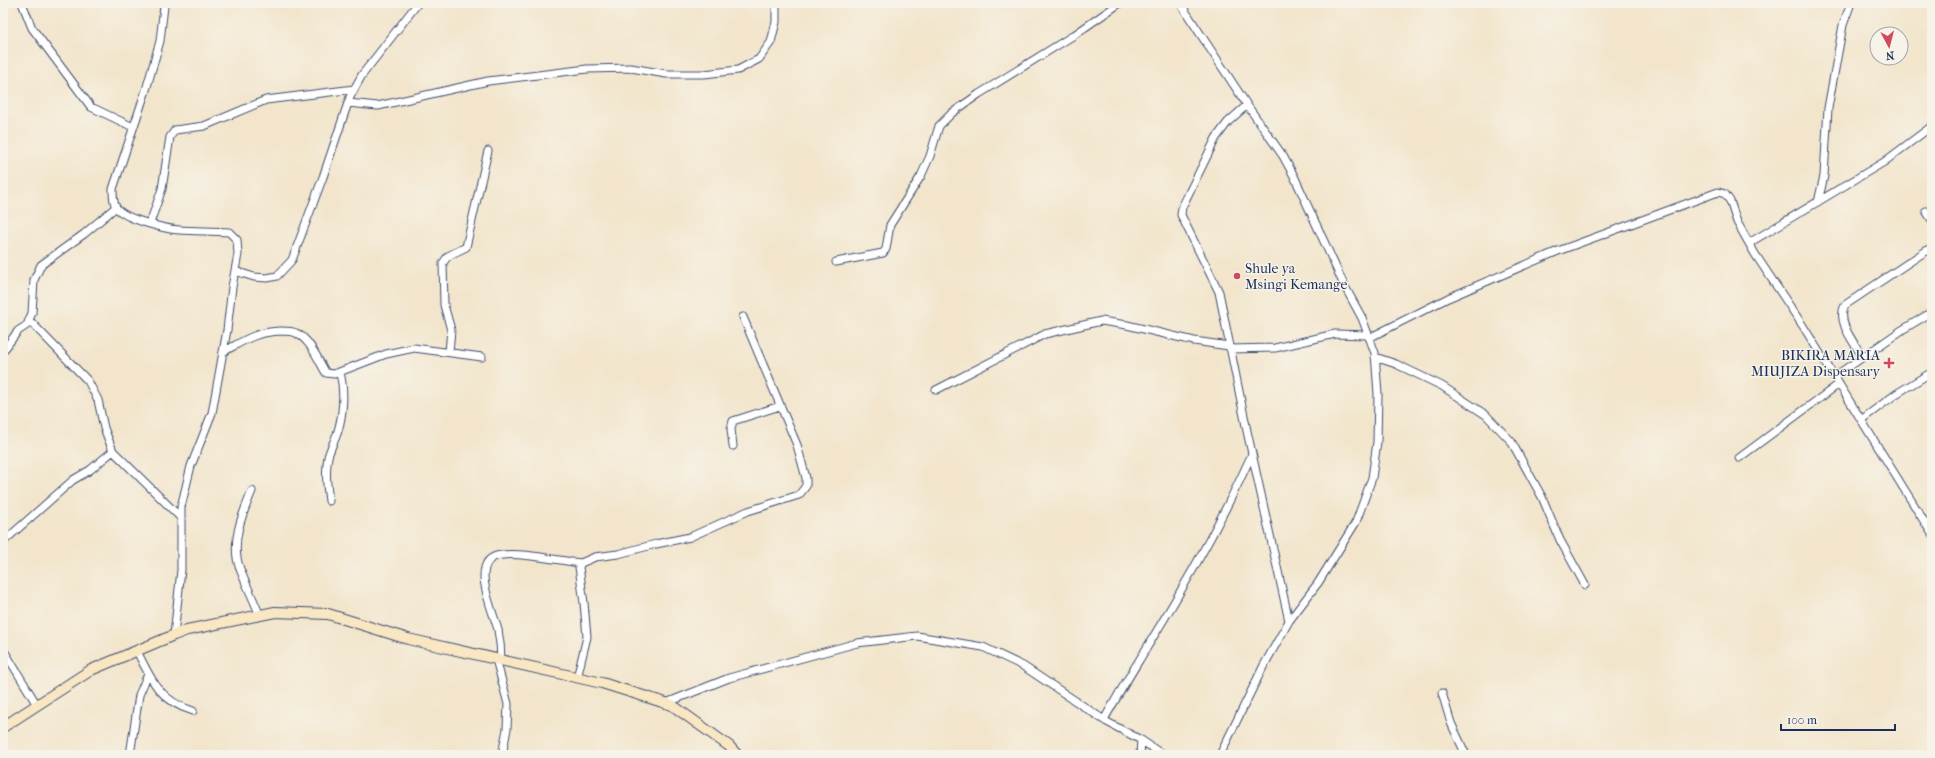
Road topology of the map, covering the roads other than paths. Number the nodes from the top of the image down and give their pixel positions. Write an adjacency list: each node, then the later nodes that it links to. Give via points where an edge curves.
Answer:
1 (22, 3): 12 (street, via 32,28 91,107)
2 (163, 3): 12 (street, via 160,41)
3 (418, 3): 8 (street, via 362,75)
4 (776, 3): 9 (street, via 776,22 771,42 759,59 738,70 704,74 666,74 631,68 587,69 488,81 378,106)
5 (1120, 3): 21 (street, via 952,113 939,126 921,176 890,225 886,249 882,254)
6 (1180, 3): 10 (street)
7 (1851, 3): 14 (street, via 1843,25 1830,94 1824,176)
8 (354, 90): 9 (street); 18 (street, via 266,100 204,126 175,130 170,137 162,189)
9 (348, 103): 22 (street, via 297,250 287,266 277,276 267,278)
10 (1247, 105): 26 (street, via 1283,156); 27 (street, via 1228,122 1216,138 1182,207 1181,215 1219,292)
11 (1932, 126): 14 (street, via 1884,162)
12 (133, 127): 15 (street, via 113,189)
13 (488, 151): 30 (street, via 466,247 448,256 443,263 444,305 451,330)
14 (1818, 202): 19 (street)
15 (116, 207): 18 (street, via 121,213); 25 (street, via 41,265 34,280 32,313)
16 (1926, 211): 17 (street)
17 (1932, 220)
18 (150, 223): 22 (street, via 178,230 232,234 237,240)
19 (1749, 243): 26 (street, via 1737,222 1730,201 1725,194 1718,192 1558,251 1448,298); 36 (street)
20 (1932, 247): 31 (street, via 1845,305 1842,310 1844,326)
21 (836, 262)
22 (235, 271): 29 (street)
23 (1932, 312): 31 (street)
24 (743, 317): 39 (street)
25 (29, 320): 28 (street); 42 (street, via 88,381 98,400 104,428)
26 (1369, 336): 27 (street, via 1335,334 1275,348); 33 (street)
27 (1229, 348): 38 (street, via 1101,321 1045,334); 43 (street)
28 (3, 351)
29 (223, 352): 35 (street, via 253,335 266,331 286,330 296,332 303,338 326,373); 47 (street, via 212,413 191,466)
30 (449, 352): 32 (street); 35 (street, via 414,348 386,354)
31 (1862, 356): 36 (street)
32 (482, 357)
33 (1375, 357): 51 (street, via 1442,386 1486,415 1511,441 1542,497 1560,540); 53 (street, via 1378,394 1377,442 1372,478 1356,522 1318,583)
34 (1932, 372): 40 (street)
35 (340, 373): 46 (street, via 341,411 326,471)
36 (1834, 377): 37 (street)
37 (1839, 384): 40 (street); 44 (street)
38 (936, 390)
39 (780, 406): 41 (street, via 733,421); 50 (street, via 797,445 806,478 806,486 799,495 748,511 690,537 595,557)
40 (1861, 420): 48 (street)
41 (733, 446)
42 (113, 450): 47 (street); 49 (street, via 90,470 68,484)
43 (1252, 454): 53 (street); 64 (street, via 1216,530 1153,638 1124,682)
44 (1739, 458)
45 (252, 491): 52 (street, via 236,542 240,568)
46 (328, 501)
47 (180, 517): 54 (street, via 181,570)
48 (1932, 534)
49 (3, 542)
50 (581, 563): 57 (street, via 515,554 492,557 487,562 483,572 485,590 498,632); 59 (street, via 579,567 587,637)
51 (1585, 586)
52 (260, 616): 54 (main road); 57 (main road, via 275,612 328,614 408,640)
53 (1289, 621): 72 (street)
54 (174, 635): 56 (main road)
55 (3, 649): 62 (street)
56 (137, 651): 58 (street); 62 (main road, via 91,670)
57 (499, 660): 59 (main road); 68 (street, via 508,704 508,729)
58 (148, 674): 63 (street, via 162,695 175,704); 67 (street, via 137,706)
59 (577, 678): 61 (main road)
60 (1442, 693): 73 (street, via 1451,724)
61 (666, 703): 64 (street, via 729,678 857,643 917,636 983,647 1023,666); 69 (main road, via 729,746)
62 (37, 705): 65 (main road)
63 (193, 711)
64 (1104, 720): 66 (street)
65 (3, 727)
66 (1141, 740): 70 (street); 71 (street)
67 (130, 755)
68 (502, 755)
69 (737, 755)
70 (1140, 755)
71 (1163, 755)
72 (1220, 755)
73 (1466, 755)

